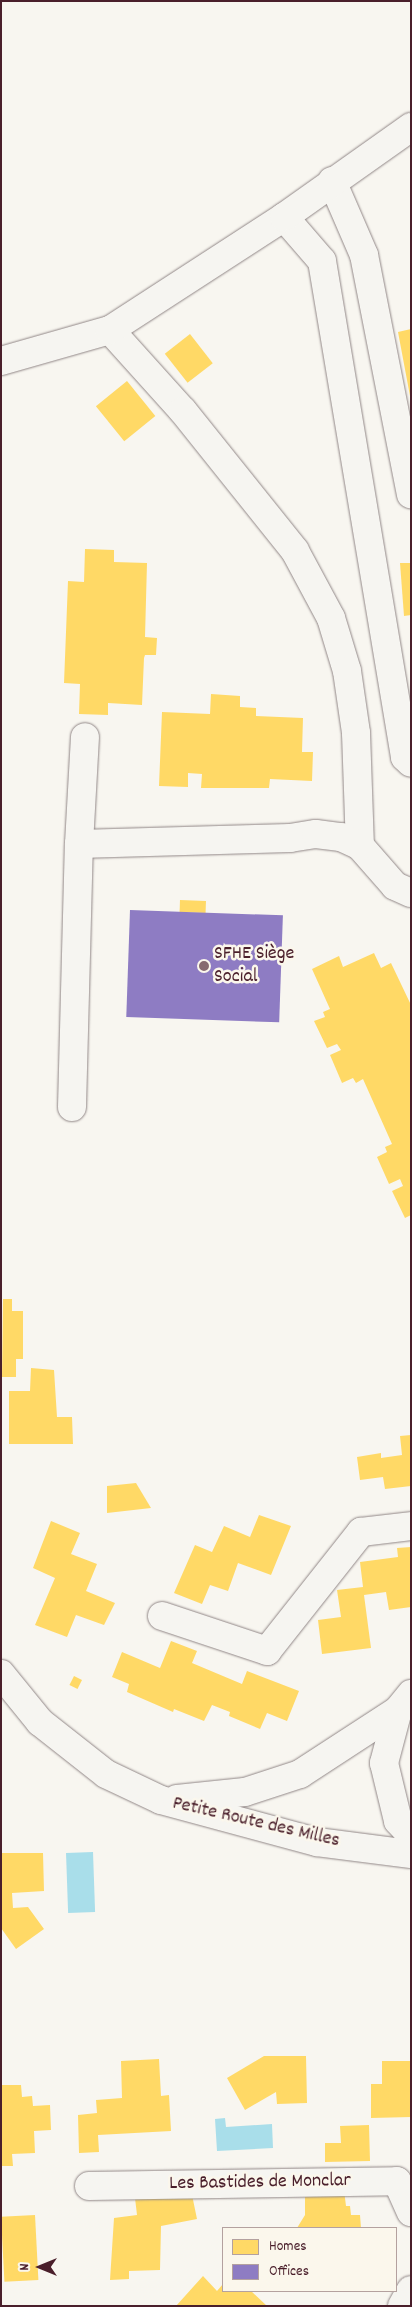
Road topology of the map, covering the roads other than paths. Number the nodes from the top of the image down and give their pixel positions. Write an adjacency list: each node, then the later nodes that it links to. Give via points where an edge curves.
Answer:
1 (406, 138): 2 (street)
2 (332, 181): 3 (street); 6 (street, via 364,256)
3 (284, 217): 4 (street); 8 (street, via 322,261 405,757)
4 (110, 330): 5 (street); 10 (street, via 183,412 295,551 331,618 347,671 356,733)
5 (1, 361)
6 (411, 494)
7 (85, 737): 9 (street)
8 (411, 763)
9 (79, 844): 10 (street, via 290,838 316,834 341,837); 12 (street)
10 (360, 846): 11 (street, via 395,886)
11 (411, 893)
12 (72, 1107)
13 (411, 1526): 14 (street, via 361,1532 267,1651)
14 (162, 1616)
15 (1, 1674): 17 (street, Petite Route des Milles, via 40,1722 106,1774)
16 (404, 1702): 17 (street, Petite Route des Milles, via 344,1748 300,1774 245,1792); 18 (street, via 384,1763 398,1821)
17 (161, 1800): 19 (street, Petite Route des Milles, via 317,1842)
18 (411, 1835)
19 (411, 1854)
20 (89, 2186): 21 (street, Les Bastides de Monclar, via 397,2181)
21 (411, 2212)
22 (411, 2290): 23 (street)
23 (402, 2306)

